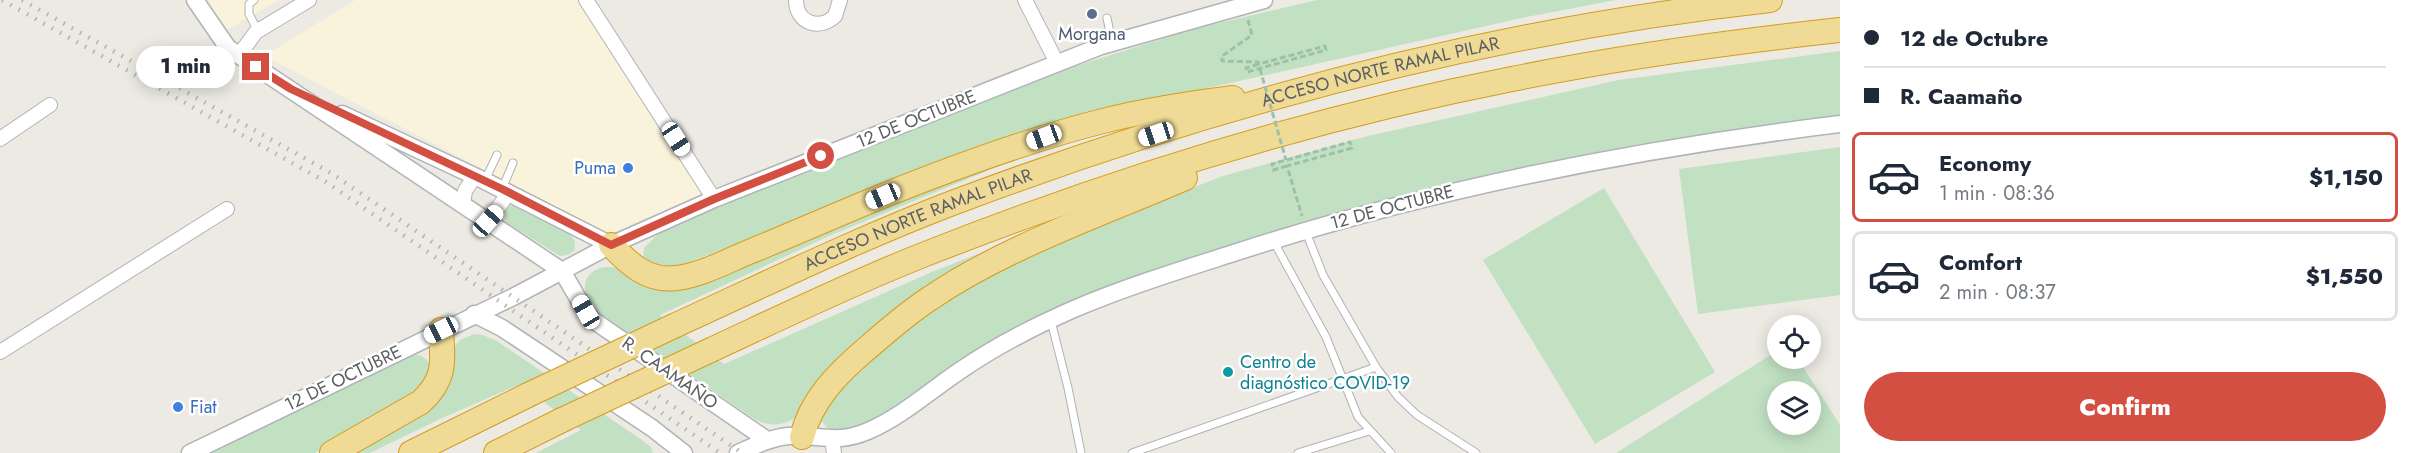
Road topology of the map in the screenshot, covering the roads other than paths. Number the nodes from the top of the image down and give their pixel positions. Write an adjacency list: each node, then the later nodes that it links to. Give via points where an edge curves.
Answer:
1 (195, 0): 14 (street, R. CAAMAÑO, via 216,33)
2 (254, 0): 12 (lane, via 249,4 249,14)
3 (309, 0): 12 (street)
4 (586, 0): 26 (street)
5 (796, 0): 6 (street, via 801,17 814,24 835,16)
6 (840, 0)
7 (1025, 0): 15 (street)
8 (1264, 0): 13 (street, 12 DE OCTUBRE)
9 (1770, 0): 16 (highway, ACCESO NORTE RAMAL PILAR, via 1532,37)
10 (1107, 18): 13 (lane)
11 (1840, 30): 20 (highway, ACCESO NORTE RAMAL PILAR, via 1621,58 1402,103)
12 (258, 31): 14 (street)
13 (1113, 43): 15 (street, 12 DE OCTUBRE)
14 (239, 55): 17 (street, R. CAAMAÑO)
15 (1057, 63): 26 (street, 12 DE OCTUBRE)
16 (1319, 86): 32 (highway, via 1173,106 1044,137 677,278 641,272); 47 (highway, ACCESO NORTE RAMAL PILAR, bridge, via 1119,146 956,202 676,325)
17 (291, 89): 24 (street, R. CAAMAÑO); 27 (street, R. CAAMAÑO)
18 (50, 105): 21 (street)
19 (1840, 124): 30 (street, 12 DE OCTUBRE, via 1684,146 1524,175)
20 (1294, 131): 42 (highway, via 1074,225 937,293 900,319 829,385 806,418); 48 (highway, ACCESO NORTE RAMAL PILAR, bridge, via 1118,185 921,256 713,349)
21 (0, 139)
22 (497, 155): 24 (lane)
23 (513, 163): 25 (lane)
24 (480, 179): 25 (street, R. CAAMAÑO); 27 (street, via 465,191)
25 (504, 191): 29 (street, via 497,211); 32 (street, R. CAAMAÑO)
26 (714, 199): 32 (street, 12 DE OCTUBRE)
27 (463, 204): 29 (street, R. CAAMAÑO)
28 (227, 208): 37 (street)
29 (488, 221): 33 (street, R. CAAMAÑO)
30 (1305, 229): 31 (street, 12 DE OCTUBRE); 38 (lane, via 1323,275)
31 (1273, 240): 35 (street, 12 DE OCTUBRE, via 1162,276); 39 (lane, via 1326,337)
32 (611, 245): 33 (street, 12 DE OCTUBRE)
33 (562, 271): 34 (street, 12 DE OCTUBRE); 43 (street, R. CAAMAÑO, via 593,320)
34 (474, 314): 36 (street, 12 DE OCTUBRE); 40 (street, via 502,328)
35 (1051, 321): 44 (street, 12 DE OCTUBRE, via 1009,340 884,423); 52 (lane)
36 (441, 330): 45 (street, 12 DE OCTUBRE); 46 (highway, via 443,369 432,393)
37 (0, 352)
38 (1376, 367): 39 (lane); 56 (lane, via 1398,398 1417,415)
39 (1342, 378): 41 (lane, via 1358,417); 53 (lane)
40 (652, 428): 49 (street); 50 (street)
41 (1369, 431): 54 (lane); 55 (lane)
42 (802, 437): 43 (street, 12 DE OCTUBRE); 44 (street, 12 DE OCTUBRE)
43 (767, 440): 51 (street, 12 DE OCTUBRE)
44 (833, 446)
45 (189, 453)
46 (332, 453)
47 (411, 453)
48 (496, 453)
49 (660, 453)
50 (684, 453)
51 (738, 453)
52 (1081, 453)
53 (1134, 453)
54 (1298, 453)
55 (1391, 453)
56 (1476, 453)

